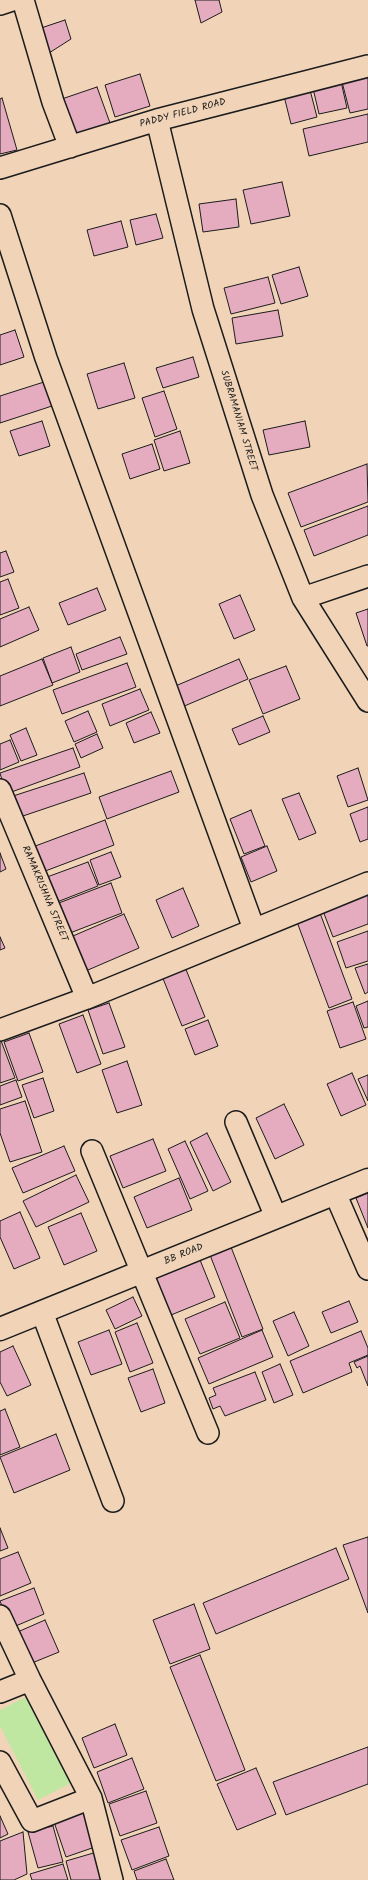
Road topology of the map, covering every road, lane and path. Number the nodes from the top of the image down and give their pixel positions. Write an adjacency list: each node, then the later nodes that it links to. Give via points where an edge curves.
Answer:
1 (12, 0): 3 (street)
2 (23, 0): 6 (street, via 53,102)
3 (0, 4)
4 (368, 66): 5 (street, PADDY FIELD ROAD)
5 (157, 120): 6 (street, PADDY FIELD ROAD); 10 (street, SUBRAMANIAM STREET, via 203,309 262,495)
6 (70, 147): 7 (street, PADDY FIELD ROAD)
7 (0, 168)
8 (0, 215): 14 (street, via 46,358)
9 (368, 576): 10 (street)
10 (303, 598): 11 (street, SUBRAMANIAM STREET)
11 (368, 701)
12 (0, 790): 15 (street, RAMAKRISHNA STREET)
13 (368, 883): 14 (street)
14 (254, 929): 15 (street)
15 (87, 998): 16 (street)
16 (0, 1030)
17 (236, 1122): 21 (street)
18 (92, 1151): 23 (street)
19 (368, 1180): 20 (street, BB ROAD)
20 (335, 1193): 21 (street, BB ROAD); 22 (street)
21 (276, 1217): 23 (street, BB ROAD)
22 (368, 1269)
23 (141, 1272): 24 (street, BB ROAD); 26 (street)
24 (42, 1312): 25 (street, BB ROAD); 27 (street)
25 (0, 1329)
26 (208, 1433)
27 (114, 1501)
28 (0, 1616): 29 (street)
29 (30, 1680): 30 (street); 32 (street)
30 (0, 1692)
31 (0, 1762): 32 (street, via 32,1821)
32 (91, 1798): 33 (street)
33 (112, 1880)

